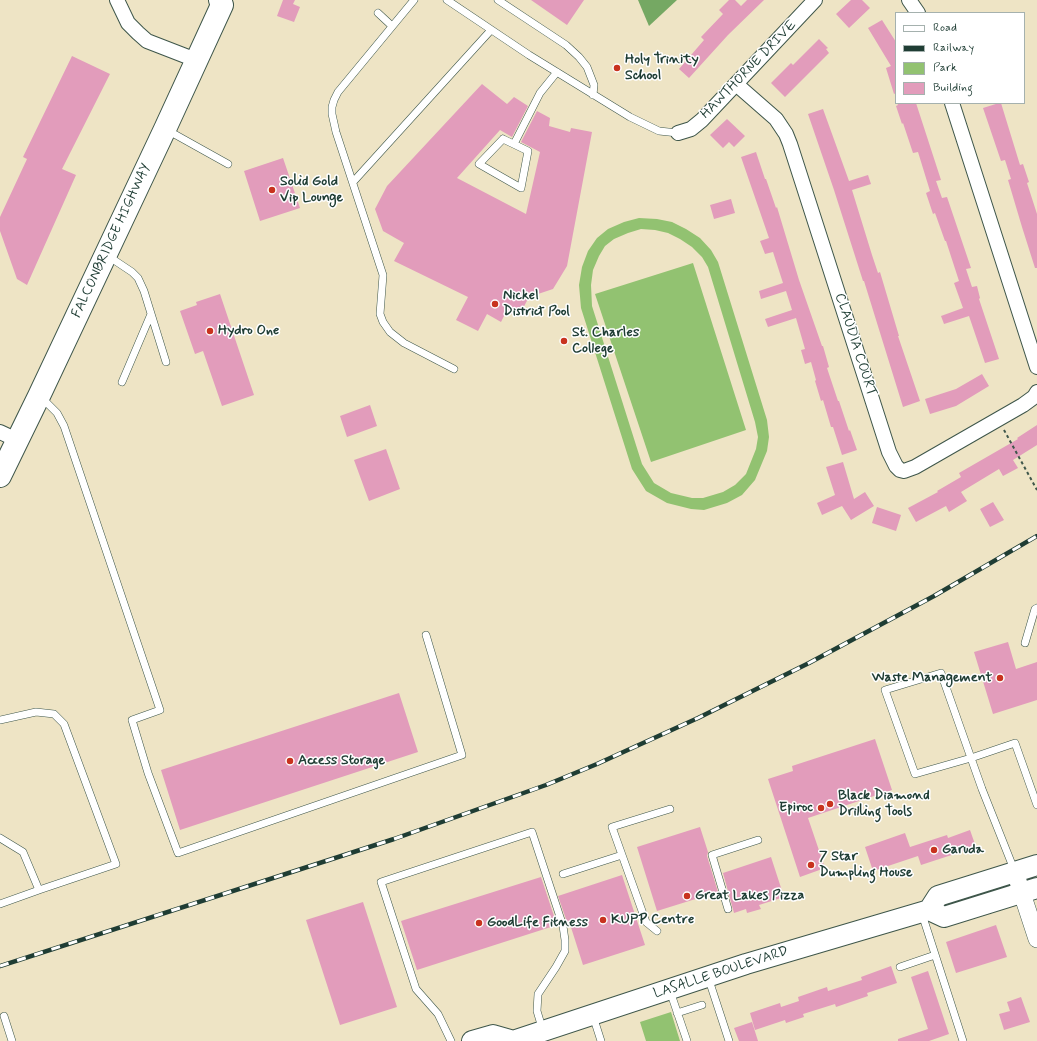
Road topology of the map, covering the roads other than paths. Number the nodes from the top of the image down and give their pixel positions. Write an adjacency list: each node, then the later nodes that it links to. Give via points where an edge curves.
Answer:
1 (117, 0): 12 (street, via 128,23 147,41)
2 (414, 0): 10 (lane)
3 (447, 0): 11 (lane)
4 (498, 0): 15 (lane, via 566,45 579,57 587,67 594,85)
5 (815, 0): 14 (street, HAWTHORNE DRIVE)
6 (909, 0): 8 (street)
7 (226, 2): 12 (main road, FALCONBRIDGE HIGHWAY)
8 (917, 12)
9 (378, 13): 10 (lane)
10 (392, 26): 21 (lane, via 334,100 332,108 336,132)
11 (492, 30): 13 (lane); 21 (lane)
12 (196, 60): 17 (main road, FALCONBRIDGE HIGHWAY)
13 (557, 72): 15 (lane); 19 (lane, via 540,93)
14 (736, 84): 18 (street, HAWTHORNE DRIVE, via 702,120 691,129); 28 (street, CLAUDIA COURT, via 776,119 786,134 896,466 904,471 915,467 1024,405)
15 (593, 94): 18 (lane, via 649,127)
16 (952, 104): 25 (street)
17 (165, 129): 20 (lane); 22 (main road, FALCONBRIDGE HIGHWAY)
18 (678, 133)
19 (514, 144): 19 (lane, via 503,139 479,164 521,188 528,151)
20 (228, 164)
21 (353, 182): 26 (lane, via 383,275 380,314 384,322 390,332 404,343)
22 (106, 254): 23 (lane, via 138,278); 29 (main road, FALCONBRIDGE HIGHWAY)
23 (151, 314): 24 (lane); 27 (lane)
24 (166, 362)
25 (1037, 367)
26 (454, 369)
27 (122, 382)
28 (1037, 392)
29 (39, 396): 30 (main road, FALCONBRIDGE HIGHWAY); 33 (lane, via 57,413 64,426 160,710 132,720 148,773 178,853 462,756)
30 (8, 436): 31 (main road, FALCONBRIDGE HIGHWAY)
31 (0, 476)
32 (1037, 608): 34 (lane)
33 (426, 636)
34 (1026, 643)
35 (0, 720): 45 (lane, via 36,712 54,714 64,724 116,864)
36 (971, 758): 36 (lane, via 941,673 885,690 915,774); 37 (lane, via 1015,743); 43 (lane)
37 (1037, 805)
38 (670, 809): 41 (lane, via 612,827)
39 (0, 838): 45 (lane, via 23,852)
40 (758, 840): 48 (lane, via 712,855)
41 (622, 854): 44 (lane); 50 (lane, via 646,922)
42 (1037, 865): 43 (main road)
43 (1015, 872): 46 (street); 49 (main road, via 938,896)
44 (563, 874)
45 (39, 890): 47 (lane)
46 (1030, 891): 49 (main road, via 944,917); 51 (street)
47 (0, 904)
48 (728, 909)
49 (925, 911): 52 (lane); 54 (main road, LASALLE BOULEVARD)
50 (657, 931)
51 (1037, 939)
52 (935, 955): 53 (lane); 68 (lane)
53 (900, 967)
54 (708, 977): 55 (main road, LASALLE BOULEVARD); 67 (lane)
55 (669, 989): 57 (lane); 58 (main road, LASALLE BOULEVARD)
56 (702, 1005): 57 (lane)
57 (677, 1013): 66 (lane)
58 (592, 1014): 60 (main road, LASALLE BOULEVARD); 65 (lane)
59 (4, 1016): 61 (lane)
60 (543, 1031): 62 (lane, via 537,1011 538,994 565,951 565,940 563,926 532,832 381,882 416,988 438,1014); 64 (main road, LASALLE BOULEVARD)
61 (12, 1041)
62 (451, 1041)
63 (472, 1041): 64 (main road, LASALLE BOULEVARD, via 493,1035)
64 (514, 1041)
65 (601, 1041)
66 (687, 1041)
67 (729, 1041)
68 (963, 1041)

